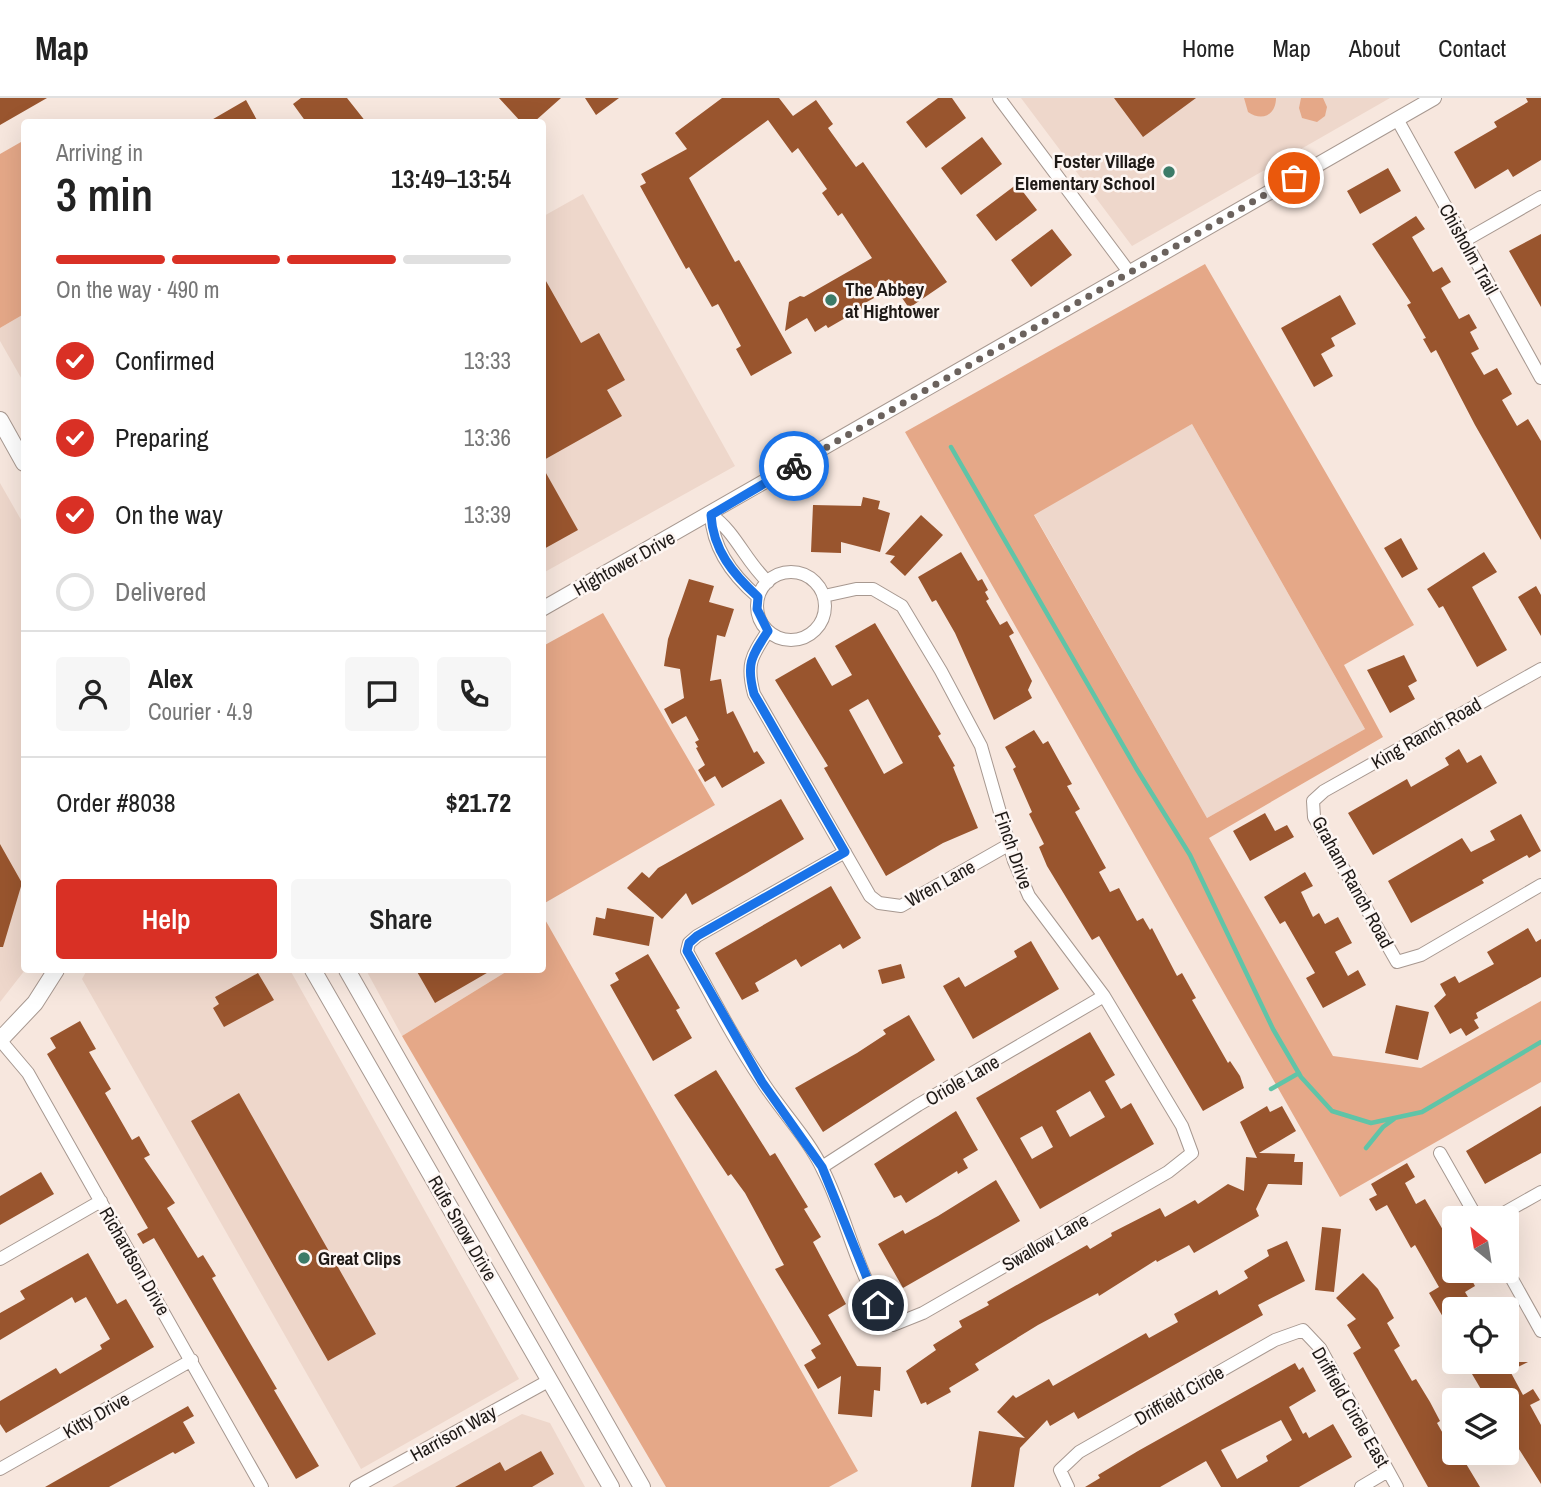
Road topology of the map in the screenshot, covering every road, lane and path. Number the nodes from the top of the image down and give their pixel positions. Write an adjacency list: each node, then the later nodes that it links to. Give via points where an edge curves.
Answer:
1 (999, 98): 6 (street)
2 (1434, 98): 3 (street, Hightower Drive)
3 (1397, 119): 5 (street, Chisholm Trail); 6 (street, Hightower Drive)
4 (1541, 197): 5 (street)
5 (1464, 241): 7 (street, Chisholm Trail)
6 (1129, 272): 10 (street, Hightower Drive)
7 (1541, 378)
8 (0, 420): 9 (main road)
9 (21, 458)
10 (711, 515): 11 (street, via 728,527); 13 (street, via 712,536 736,578); 14 (street, Hightower Drive)
11 (768, 582): 12 (street, via 786,572 799,572); 13 (street)
12 (824, 596): 15 (street, via 822,621 804,638 779,638); 18 (street, Finch Drive, via 873,589 902,606 981,746)
13 (758, 597): 15 (street, via 757,609)
14 (546, 607)
15 (768, 631): 19 (street, via 748,671 754,694)
16 (1541, 669): 17 (street, King Ranch Road)
17 (1313, 801): 20 (street, Graham Ranch Road, via 1314,817 1397,962 1421,955)
18 (1010, 844): 19 (street, Wren Lane, via 901,906 879,903 870,895); 24 (street, Finch Drive, via 1029,896)
19 (845, 852): 28 (street, via 689,943 687,951 728,1026)
20 (1541, 885)
21 (54, 973): 25 (main road)
22 (315, 973): 38 (main road, Rufe Snow Drive)
23 (349, 973): 44 (main road, Rufe Snow Drive)
24 (1104, 996): 26 (street, Finch Drive, via 1182,1126); 28 (street, Oriole Lane)
25 (0, 1040): 30 (street, Richardson Drive, via 28,1073)
26 (1192, 1153): 28 (street, Swallow Lane, via 923,1312 893,1325 860,1267 851,1233)
27 (1440, 1153): 31 (street)
28 (822, 1167)
29 (1541, 1192): 32 (street)
30 (101, 1201): 33 (street); 37 (street, Richardson Drive)
31 (1470, 1206)
32 (1516, 1206)
33 (0, 1259)
34 (1514, 1283): 36 (street)
35 (1303, 1330): 40 (street, Driffield Circle East, via 1320,1348); 45 (street, Driffield Circle, via 1275,1340 1079,1452 1060,1470)
36 (1541, 1331)
37 (192, 1360): 39 (street, Kitty Drive); 41 (street, Richardson Drive)
38 (550, 1380): 42 (street, Harrison Way); 43 (main road, Rufe Snow Drive)
39 (0, 1469)
40 (1388, 1471): 46 (street); 47 (street, Driffield Circle East)
41 (262, 1487)
42 (356, 1487)
43 (611, 1487)
44 (642, 1487)
45 (1068, 1487)
46 (1361, 1487)
47 (1397, 1487)

